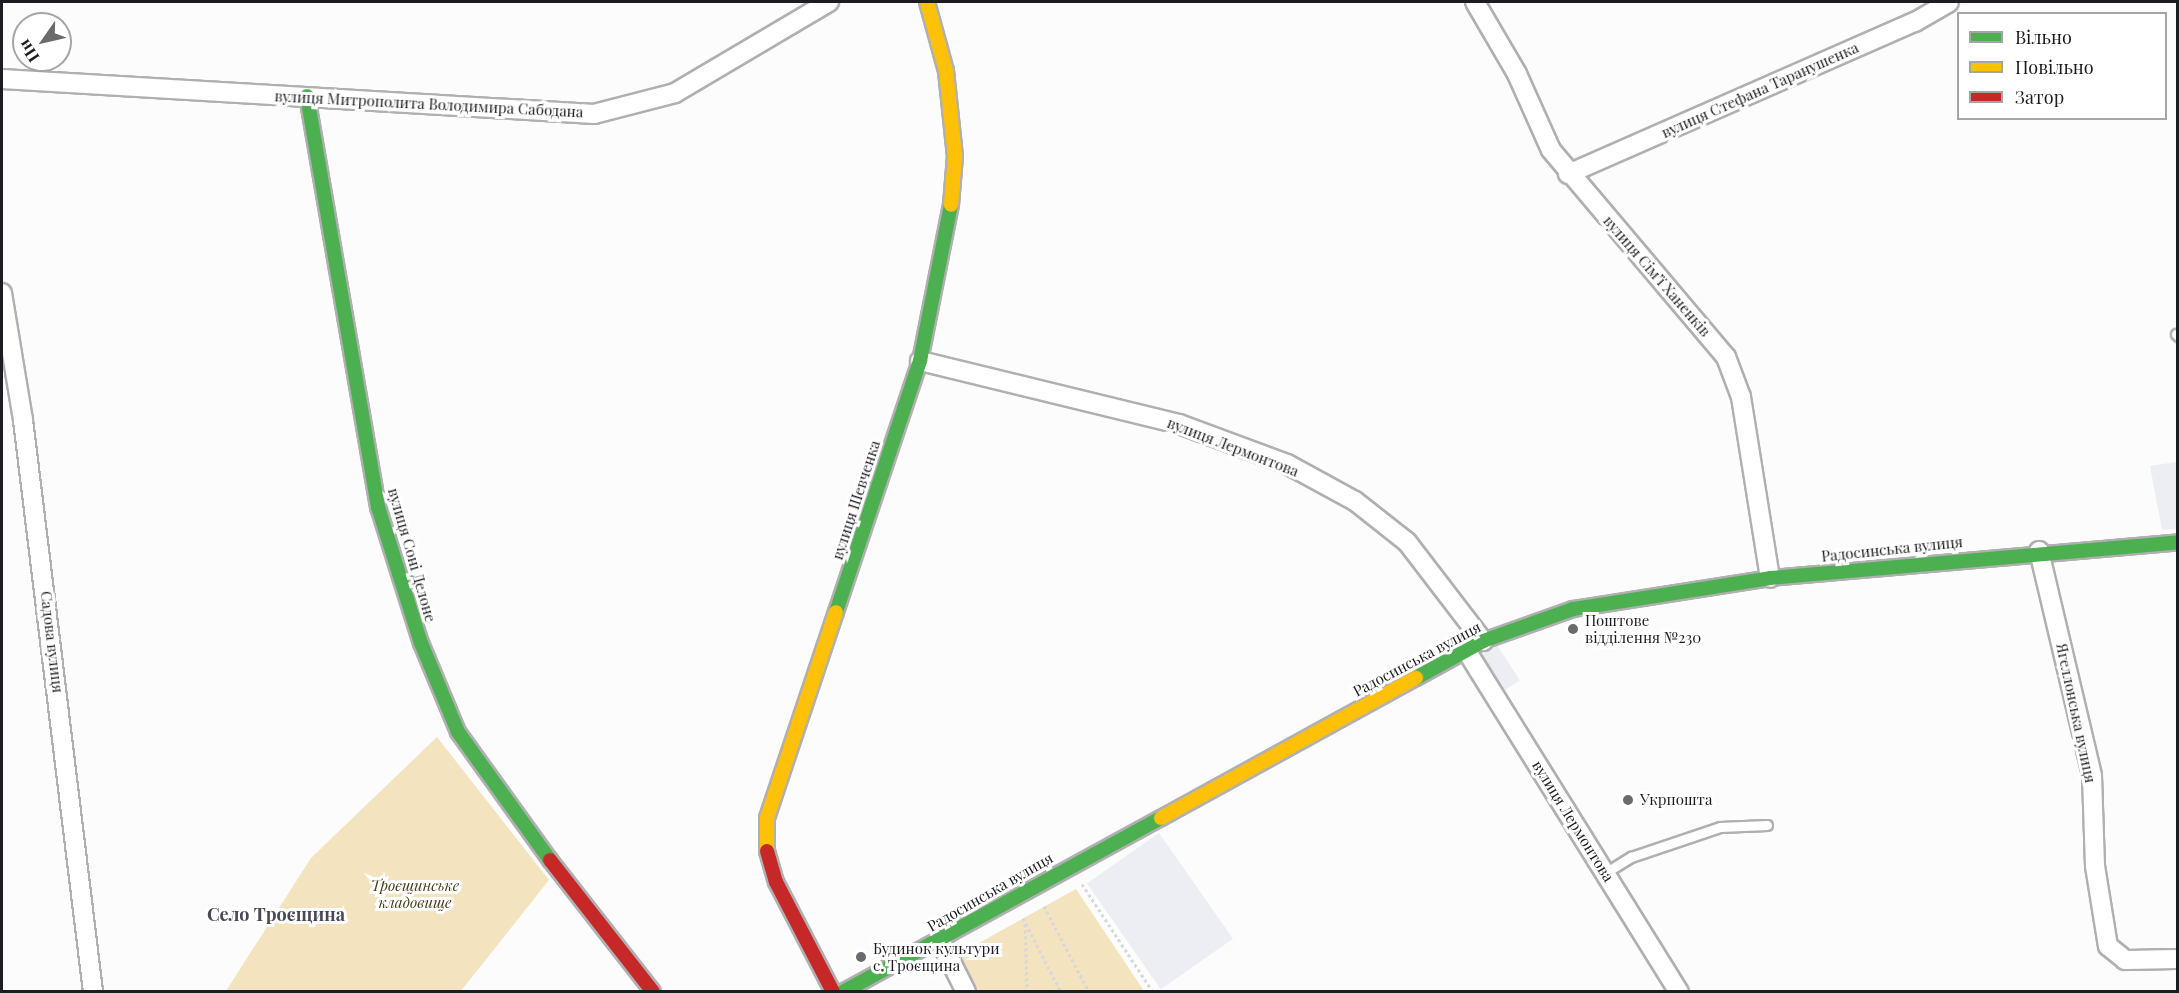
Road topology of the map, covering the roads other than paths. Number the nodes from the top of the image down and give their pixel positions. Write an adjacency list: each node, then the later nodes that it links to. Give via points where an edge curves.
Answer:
1 (829, 2): 6 (street, вулиця Митрополита Володимира Сабодана, via 714,74 628,109 594,114)
2 (927, 2): 9 (street, вулиця Шевченка, via 946,71 955,156 948,239)
3 (1475, 2): 7 (street, вулиця Сімʼї Ханенків, via 1517,74 1551,150)
4 (1950, 2): 7 (street, вулиця Стефана Таранушенка, via 1916,22)
5 (2, 79): 6 (street, вулиця Митрополита Володимира Сабодана)
6 (307, 96): 20 (street, вулиця Соні Делоне, via 378,507 421,643 458,732 485,775)
7 (1568, 174): 12 (street, вулиця Сімʼї Ханенків, via 1726,357 1741,398)
8 (2, 293): 19 (street, Садова вулиця, via 28,456)
9 (920, 361): 13 (street, вулиця Лермонтова, via 1179,424 1287,464 1355,501 1407,542); 21 (street, вулиця Шевченка, via 767,818 766,849 776,882)
10 (2178, 543): 11 (street, Радосинська вулиця)
11 (2039, 551): 12 (street, Радосинська вулиця); 18 (street, Ягеллонська вулиця, via 2092,776 2095,866 2108,946 2125,960)
12 (1770, 578): 13 (street, Радосинська вулиця, via 1573,609)
13 (1483, 641): 14 (street, Радосинська вулиця)
14 (1466, 650): 16 (street, вулиця Лермонтова); 17 (street, Радосинська вулиця, via 1071,864)
15 (1767, 825): 16 (lane, via 1720,827 1631,857)
16 (1605, 873): 24 (street, вулиця Лермонтова)
17 (940, 940): 22 (street, Радосинська вулиця); 23 (street)
18 (2178, 959)
19 (93, 992)
20 (653, 992)
21 (833, 992)
22 (843, 992)
23 (966, 992)
24 (1679, 992)

